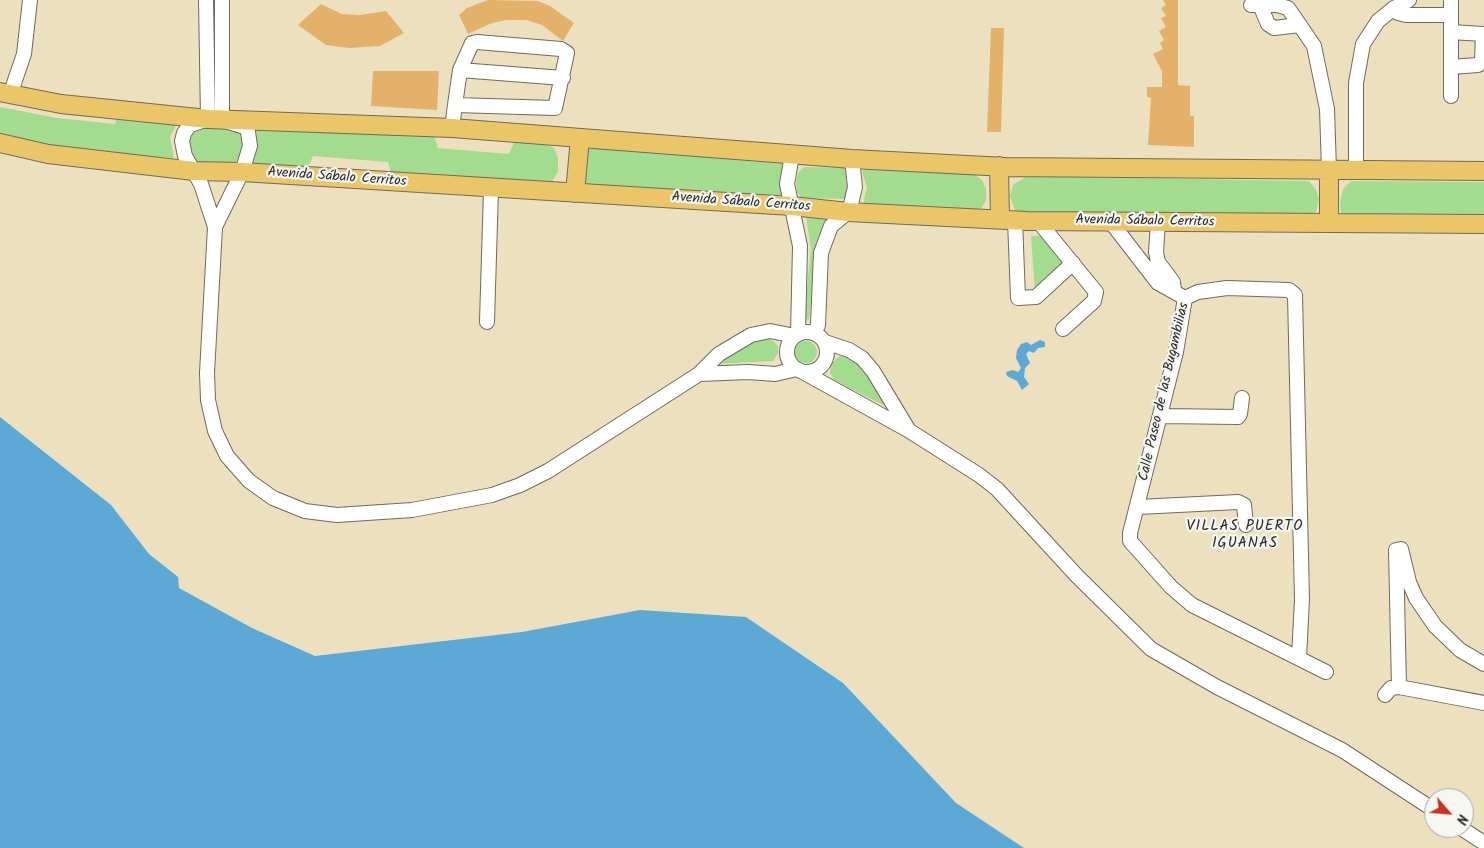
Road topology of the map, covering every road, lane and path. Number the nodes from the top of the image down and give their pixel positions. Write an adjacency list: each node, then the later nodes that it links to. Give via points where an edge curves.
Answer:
1 (30, 0): 13 (street, via 24,54)
2 (206, 0): 16 (street)
3 (222, 0): 16 (street)
4 (1408, 0): 6 (street)
5 (1452, 0): 7 (street)
6 (1394, 8): 7 (street, via 1406,15); 24 (street, via 1378,21 1363,44 1359,59 1355,110)
7 (1451, 15): 9 (street)
8 (1300, 25): 8 (street, via 1274,28 1256,5 1288,8); 23 (street, via 1314,46 1324,90)
9 (1451, 32): 10 (street); 10 (street, via 1482,34 1482,62)
10 (1451, 67): 14 (street)
11 (460, 70): 12 (street); 12 (street, via 469,47 477,42 564,50 567,53); 15 (street)
12 (563, 78): 15 (street, via 557,106 552,110)
13 (5, 94): 16 (main road, via 61,104)
14 (1451, 96)
15 (455, 105): 17 (street)
16 (215, 120): 17 (main road); 25 (street, via 190,124 182,136 183,150); 27 (street, via 245,127 248,132 250,146)
17 (452, 128): 18 (main road)
18 (580, 138): 20 (main road); 29 (main road)
19 (0, 143): 25 (main road, Avenida Sábalo Cerritos, via 48,154)
20 (792, 155): 21 (main road); 30 (street, via 788,184)
21 (852, 159): 22 (main road); 31 (street, via 854,187)
22 (999, 166): 23 (main road); 32 (main road)
23 (1329, 170): 24 (main road); 36 (main road)
24 (1356, 170): 26 (main road)
25 (194, 171): 27 (main road, Avenida Sábalo Cerritos); 38 (street)
26 (1484, 171)
27 (242, 172): 28 (main road, Avenida Sábalo Cerritos); 38 (street)
28 (491, 188): 29 (main road, Avenida Sábalo Cerritos); 42 (street)
29 (575, 193): 30 (main road, Avenida Sábalo Cerritos)
30 (792, 206): 31 (main road, Avenida Sábalo Cerritos); 44 (street, via 800,246)
31 (848, 212): 32 (main road, Avenida Sábalo Cerritos); 45 (street, via 832,226 821,253)
32 (1007, 220): 33 (main road, Avenida Sábalo Cerritos); 39 (street, via 1018,298 1036,297)
33 (1038, 221): 34 (main road, Avenida Sábalo Cerritos); 39 (street)
34 (1110, 221): 35 (main road, Avenida Sábalo Cerritos); 40 (street, Calle Paseo de las Bugambilias)
35 (1158, 222): 36 (main road, Avenida Sábalo Cerritos); 40 (street)
36 (1329, 223): 37 (main road, Avenida Sábalo Cerritos)
37 (1484, 224)
38 (215, 227): 47 (street, via 207,373 212,424 227,456 249,481 273,498 305,512 321,515 379,514 449,505 501,492 548,471)
39 (1073, 264): 43 (street, via 1096,292 1097,298)
40 (1152, 265): 41 (street, Calle Paseo de las Bugambilias, via 1165,288)
41 (1179, 294): 49 (street, Calle Paseo de las Bugambilias, via 1176,352); 53 (street, Calle Paseo de las Bugambilias, via 1228,288 1289,290 1295,295 1302,599)
42 (487, 322)
43 (1063, 329)
44 (797, 335): 45 (street); 46 (street, via 787,352 788,359); 47 (street, via 770,331 750,335 719,354)
45 (820, 338): 46 (street, via 827,355 825,361 816,370); 50 (street, via 862,358)
46 (800, 370): 47 (street, via 775,374); 50 (street)
47 (699, 374)
48 (1242, 398): 49 (street, via 1238,417)
49 (1161, 416): 51 (street, Calle Paseo de las Bugambilias)
50 (908, 430): 59 (street, via 997,489 1151,650 1342,750)
51 (1138, 506): 52 (street, via 1242,503); 53 (street, Calle Paseo de las Bugambilias, via 1130,542 1171,587 1192,605)
52 (1246, 525)
53 (1299, 658): 55 (street, Calle Paseo de las Bugambilias)
54 (1484, 664): 56 (street, via 1460,650 1435,626 1416,598 1401,549 1396,550)
55 (1326, 672)
56 (1399, 688): 57 (street, via 1391,688); 58 (street)
57 (1385, 695)
58 (1484, 703)
59 (1424, 803)

